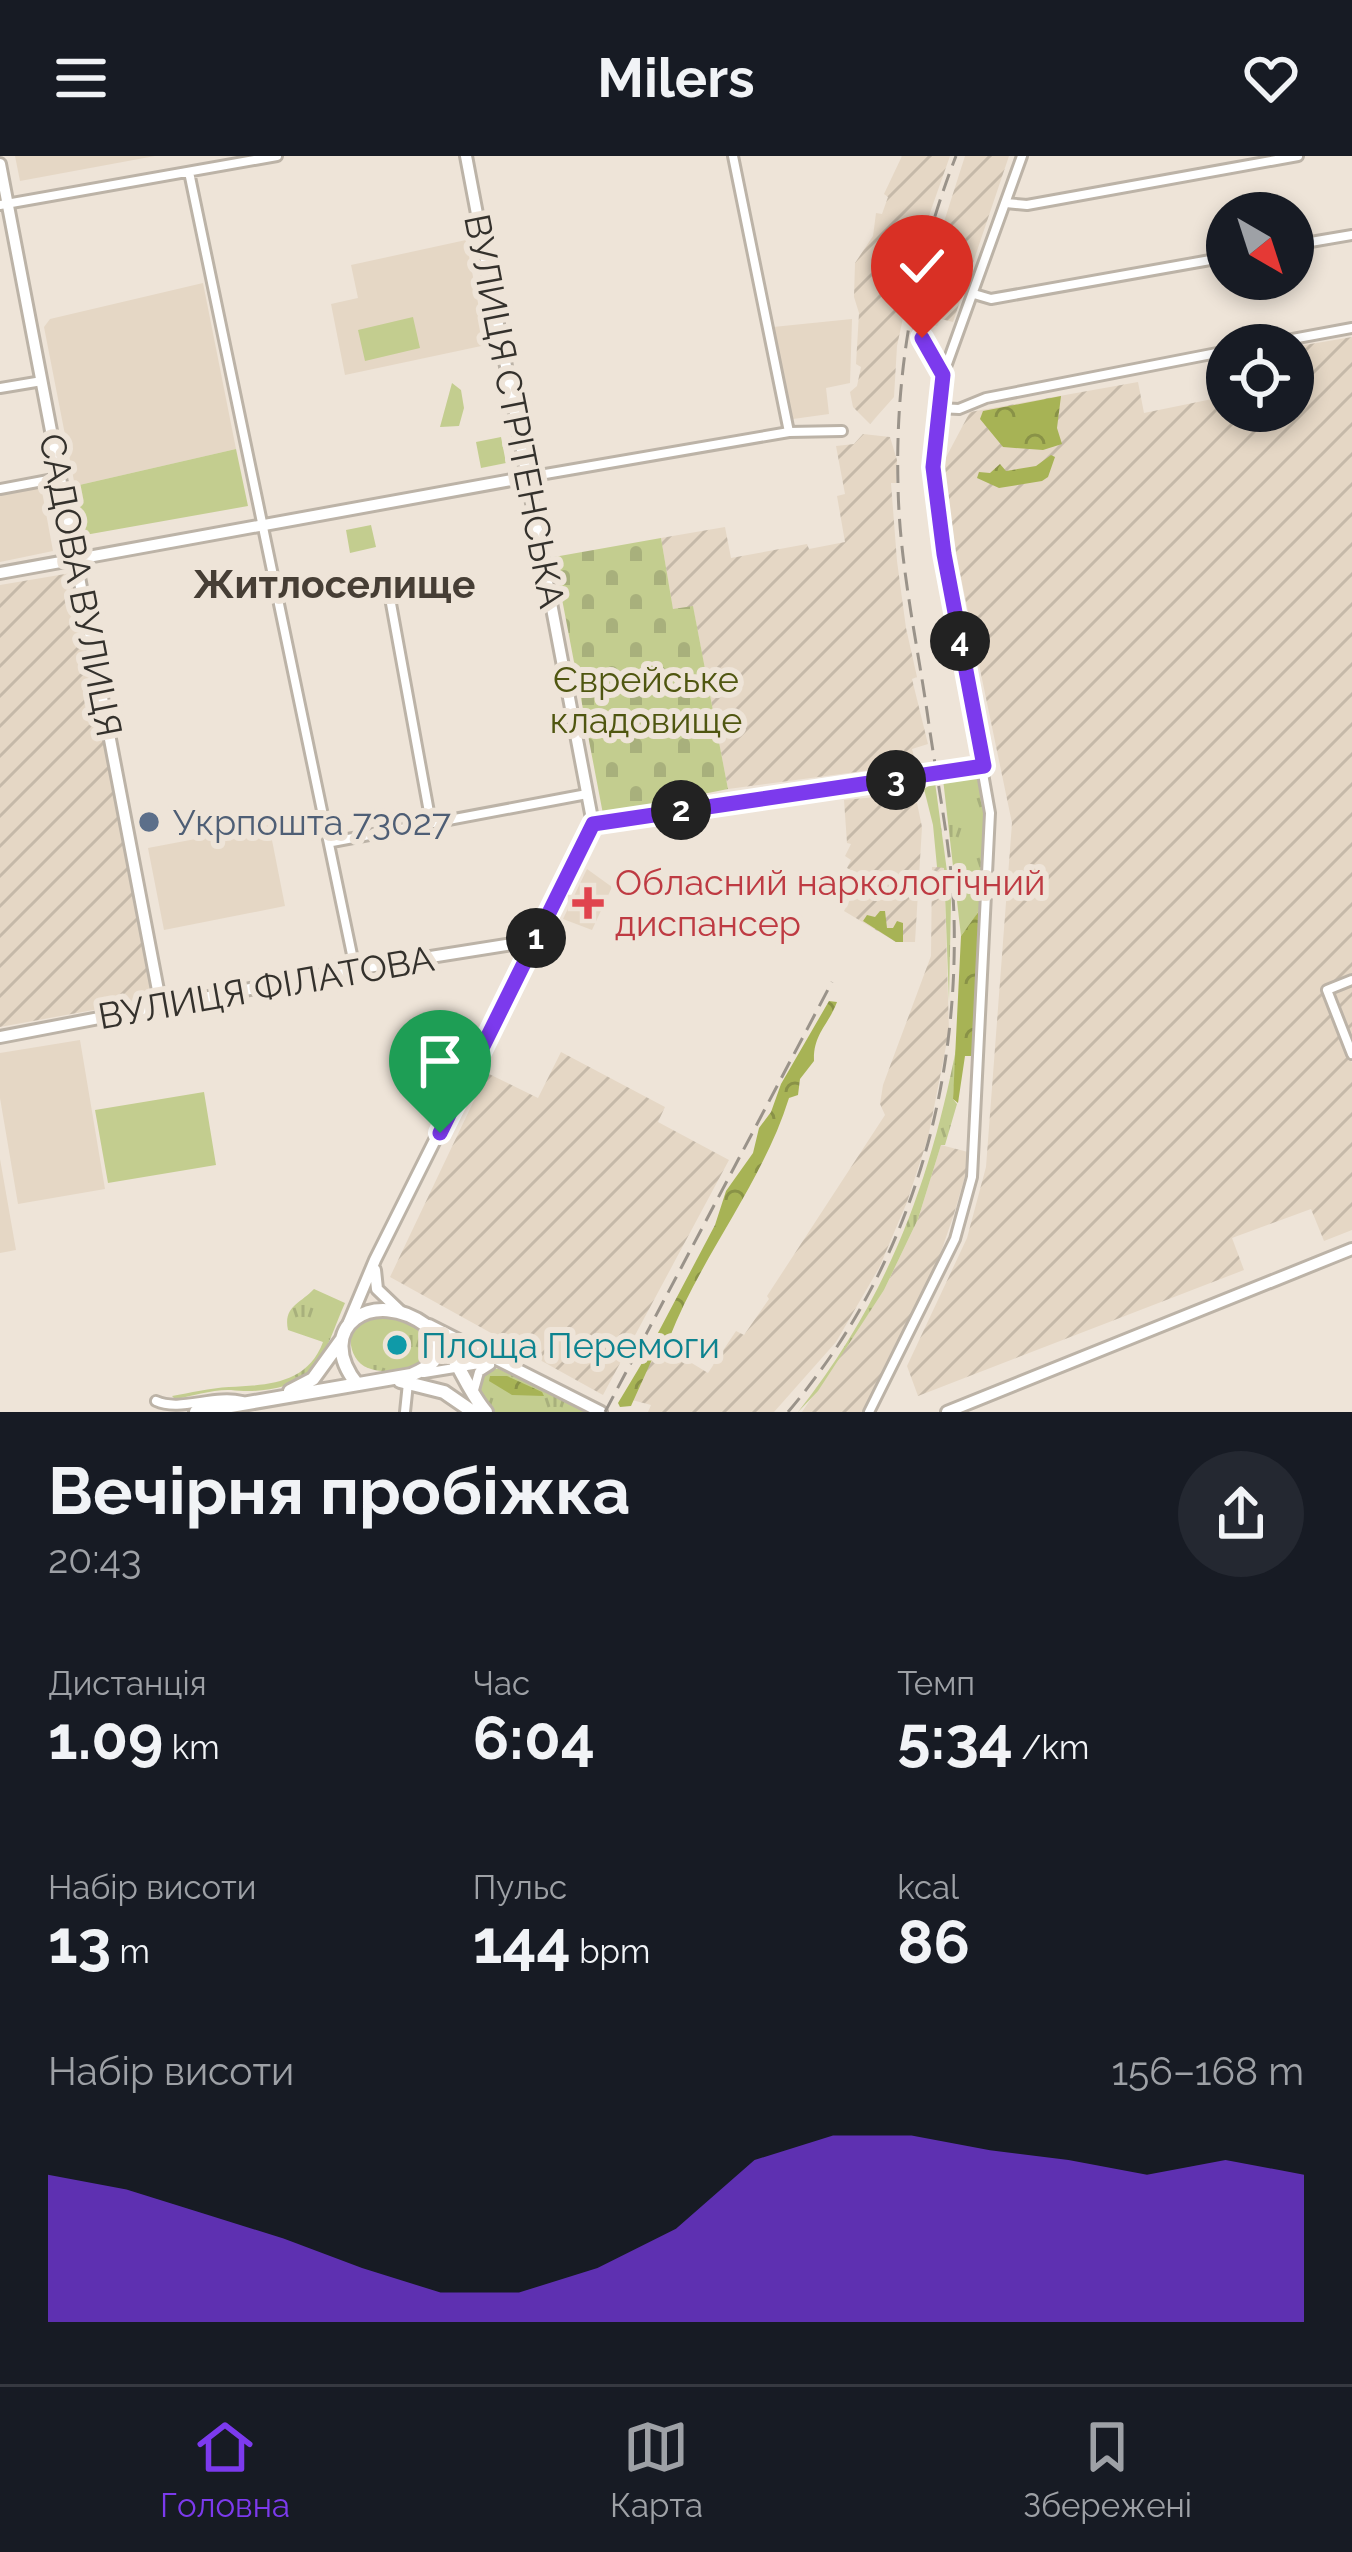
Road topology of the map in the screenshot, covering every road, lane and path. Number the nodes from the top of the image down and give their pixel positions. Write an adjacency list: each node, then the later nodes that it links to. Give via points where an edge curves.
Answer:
1 (277, 156): 7 (street)
2 (466, 156): 24 (street, ВУЛИЦЯ СТРІТЕНСЬКА)
3 (734, 156): 23 (street)
4 (1022, 156): 8 (street)
5 (1298, 156): 8 (street, via 1028,205)
6 (0, 164): 9 (street, САДОВА ВУЛИЦЯ)
7 (189, 172): 9 (street); 27 (street)
8 (1006, 202): 14 (street)
9 (3, 205): 19 (street, САДОВА ВУЛИЦЯ)
10 (1352, 235): 11 (street)
11 (1314, 241)
12 (1206, 261): 14 (street, via 991,299)
13 (926, 283): 18 (street, via 918,324)
14 (974, 294): 18 (street)
15 (1352, 328): 16 (street)
16 (1314, 335)
17 (1206, 355): 21 (street)
18 (943, 375): 21 (street)
19 (43, 381): 20 (street); 25 (street, САДОВА ВУЛИЦЯ)
20 (0, 388)
21 (938, 408): 31 (street, via 933,467 944,554)
22 (842, 431): 23 (street)
23 (789, 432): 24 (street)
24 (528, 477): 27 (street); 32 (street, ВУЛИЦЯ СТРІТЕНСЬКА)
25 (59, 478): 26 (street); 28 (street, САДОВА ВУЛИЦЯ)
26 (0, 489)
27 (261, 527): 28 (street); 35 (street)
28 (76, 561): 29 (street); 39 (street, САДОВА ВУЛИЦЯ)
29 (0, 574)
30 (390, 598): 33 (street)
31 (984, 766): 34 (street); 61 (street, via 990,848 969,1195 949,1253)
32 (588, 794): 33 (street); 34 (street, ВУЛИЦЯ СТРІТЕНСЬКА)
33 (430, 823): 35 (street)
34 (593, 824): 36 (street)
35 (332, 842): 37 (street)
36 (531, 948): 37 (street, ВУЛИЦЯ ФІЛАТОВА, via 519,943); 43 (street)
37 (355, 969): 39 (street, ВУЛИЦЯ ФІЛАТОВА)
38 (1352, 980): 41 (street, via 1327,990)
39 (161, 1006): 40 (street, ВУЛИЦЯ ФІЛАТОВА)
40 (0, 1036)
41 (1352, 1054)
42 (1352, 1249): 62 (street)
43 (375, 1260): 44 (street, via 376,1289); 45 (street)
44 (402, 1312): 45 (main road, via 375,1308); 46 (main road)
45 (349, 1322): 48 (main road)
46 (421, 1322): 47 (main road); 49 (street)
47 (437, 1336): 50 (main road); 51 (main road, via 435,1360)
48 (343, 1338): 52 (main road); 53 (main road, via 313,1379)
49 (492, 1362): 50 (street); 56 (street, via 479,1372); 60 (street)
50 (457, 1367): 51 (street); 56 (main road)
51 (409, 1378): 52 (main road); 56 (main road); 58 (street)
52 (357, 1384): 53 (main road)
53 (277, 1397): 55 (main road)
54 (156, 1401): 55 (street)
55 (249, 1402): 57 (main road)
56 (473, 1405): 59 (main road)
57 (196, 1412)
58 (405, 1412)
59 (486, 1412)
60 (601, 1412)
61 (869, 1412)
62 (947, 1412)

